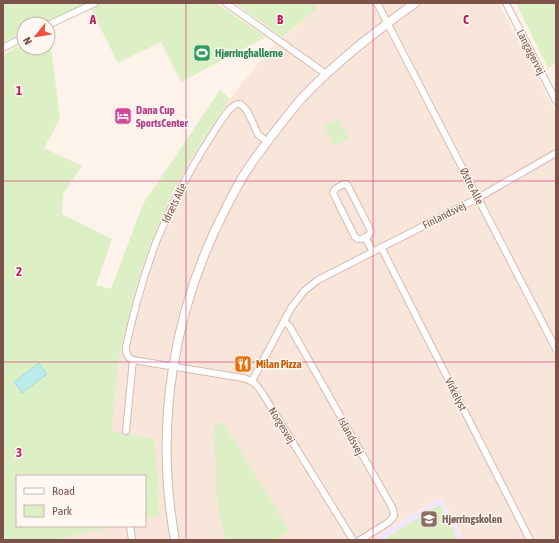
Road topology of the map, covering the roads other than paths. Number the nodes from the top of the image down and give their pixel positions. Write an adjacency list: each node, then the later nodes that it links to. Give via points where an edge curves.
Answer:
1 (95, 3): 6 (street)
2 (226, 3): 10 (street)
3 (377, 3): 7 (street, Østre Alle)
4 (415, 3): 7 (street)
5 (506, 3): 11 (street, Langagervej)
6 (56, 21)
7 (388, 23): 10 (street); 14 (street, Østre Alle)
8 (16, 41): 9 (street)
9 (3, 48)
10 (326, 74): 12 (street)
11 (556, 102)
12 (267, 142): 20 (street, Idræts Alle, via 259,135 244,106 238,104 230,110 202,149 154,247 126,348 127,356); 21 (street, via 242,178 207,248 181,328)
13 (556, 153): 14 (street, Finlandsvej)
14 (478, 198): 16 (street, Finlandsvej); 19 (street, Østre Alle)
15 (365, 237): 15 (street, via 356,238 333,193 344,184 348,186 370,229 370,233); 17 (street)
16 (381, 247): 17 (street, Finlandsvej); 29 (street, Virkelyst)
17 (373, 252): 18 (street, Finlandsvej, via 318,280 304,291 290,308)
18 (284, 321): 22 (street, Finlandsvej); 28 (street, Islandsvej, via 290,327 393,509 394,516 389,522)
19 (556, 349)
20 (133, 360): 21 (street); 23 (street, Idræts Alle)
21 (173, 366): 22 (street); 26 (street, via 166,441 167,478)
22 (252, 381): 27 (street, Norgesvej, via 266,399)
23 (126, 431)
24 (130, 527): 25 (street)
25 (132, 540)
26 (175, 540)
27 (353, 540)
28 (360, 540)
29 (530, 540)

